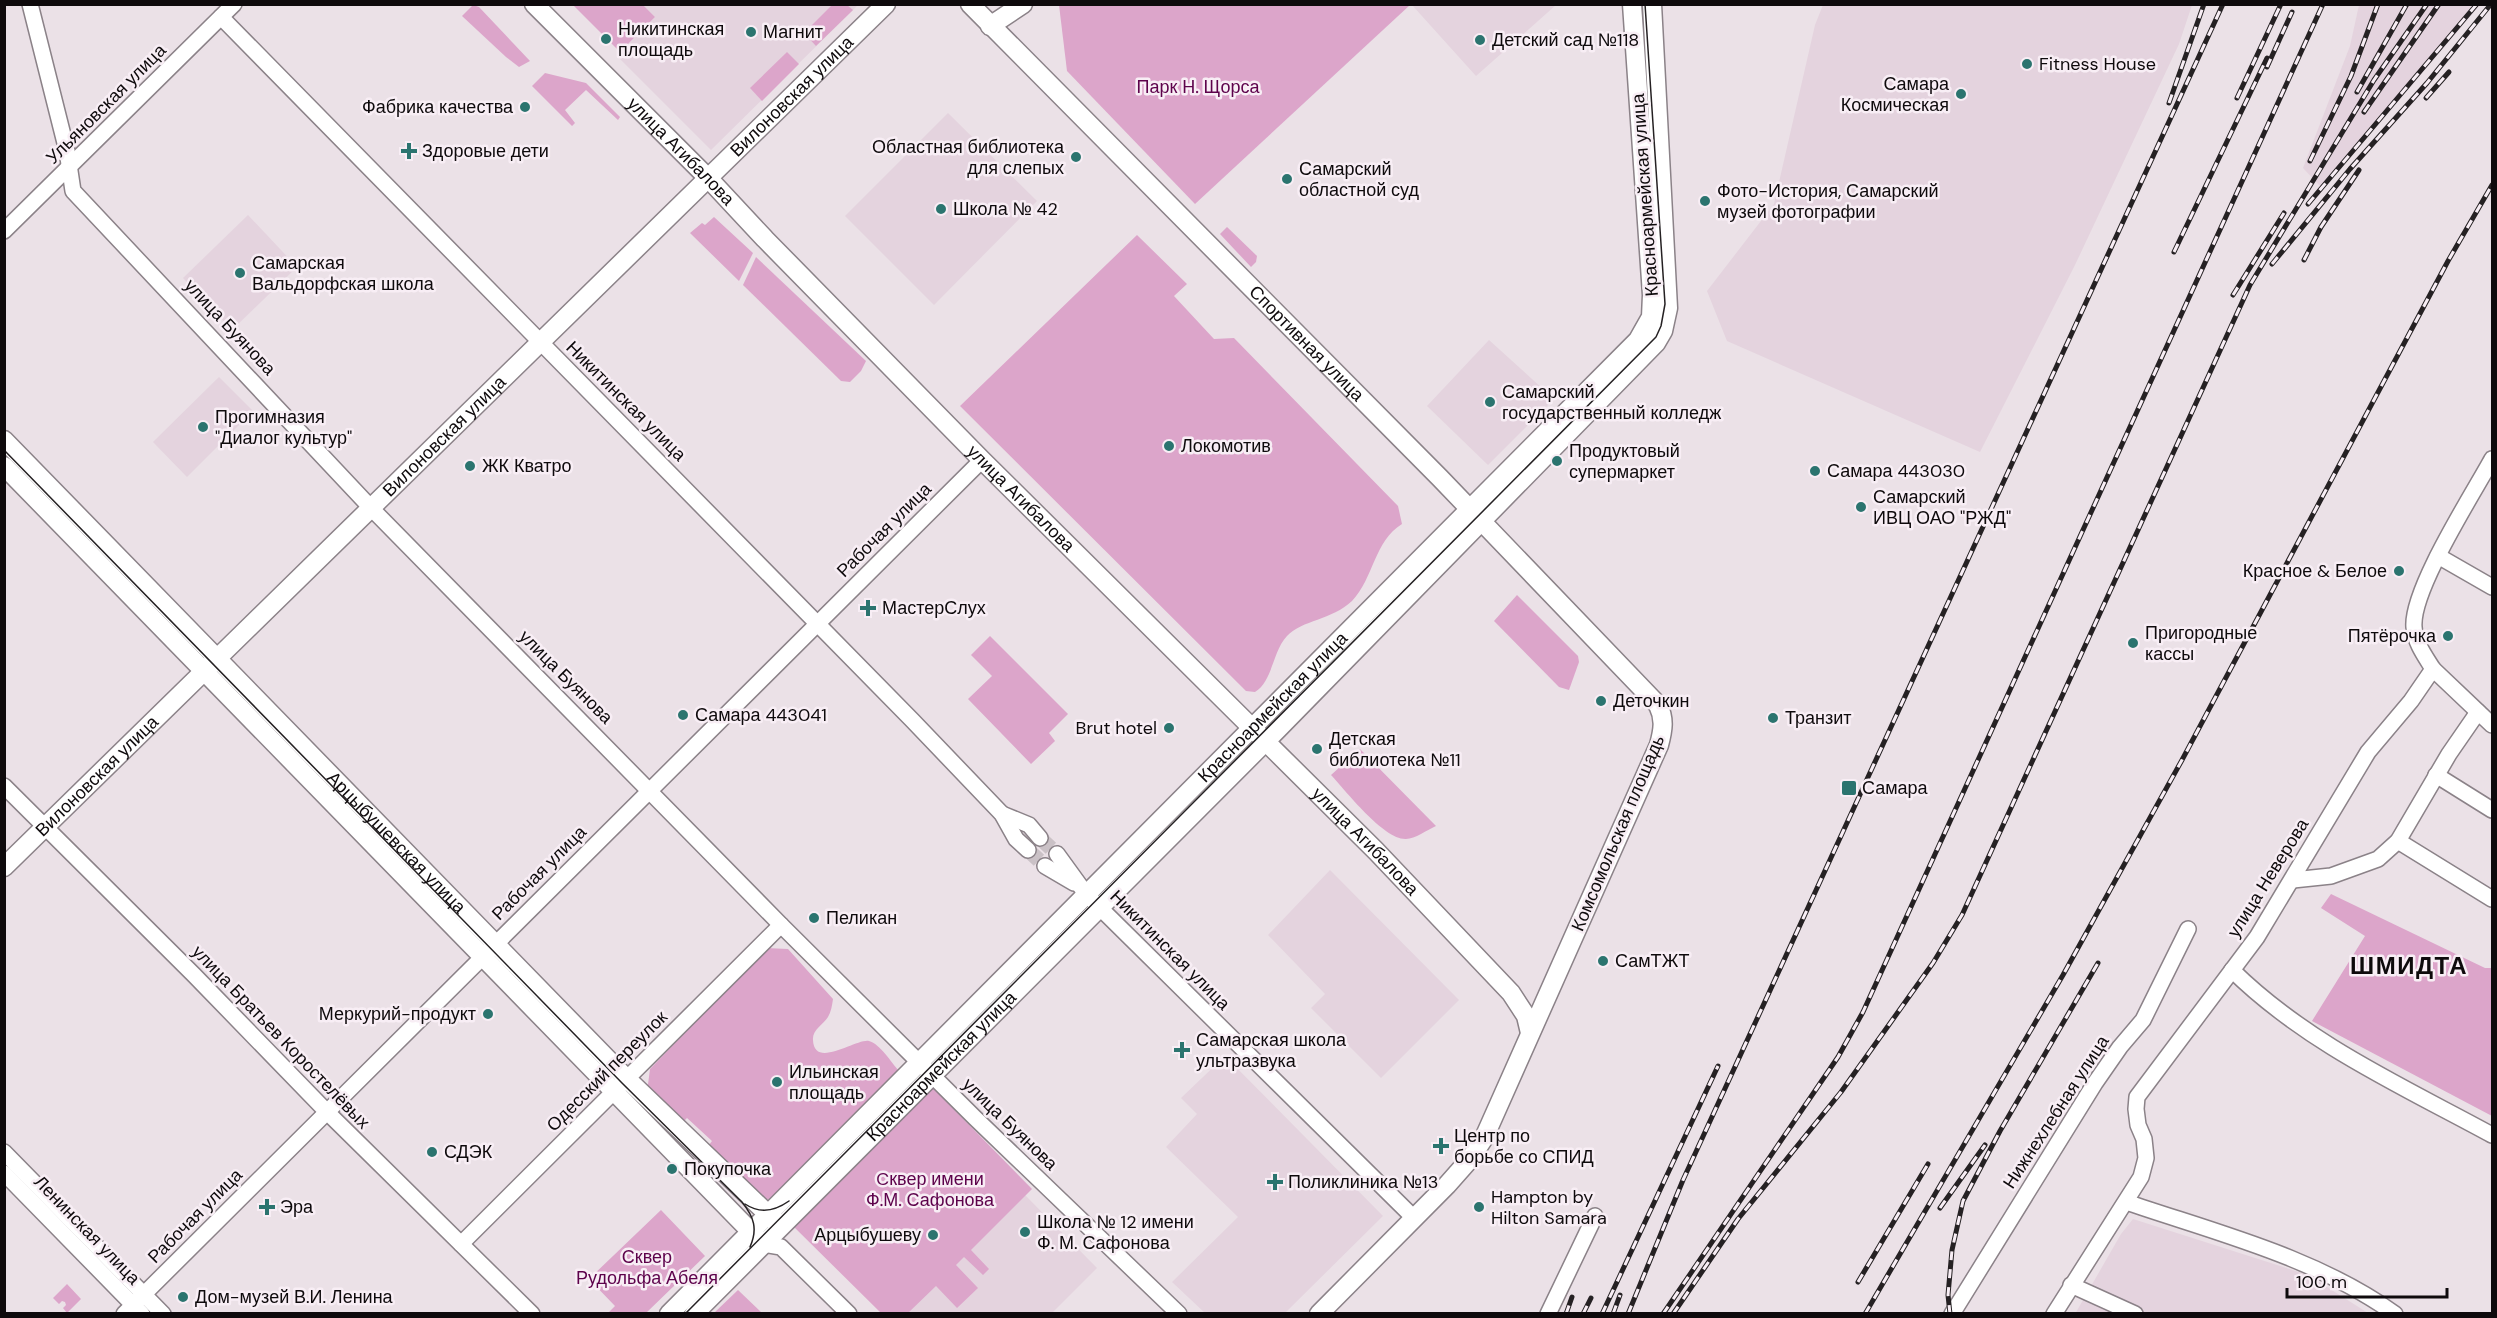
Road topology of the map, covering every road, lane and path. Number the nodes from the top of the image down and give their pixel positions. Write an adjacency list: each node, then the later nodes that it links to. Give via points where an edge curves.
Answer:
1 (30, 4): 11 (street, улица Буянова)
2 (234, 4): 9 (street, Ульяновская улица)
3 (534, 4): 12 (main road, улица Агибалова)
4 (886, 4): 12 (main road, Вилоновская улица)
5 (970, 4): 10 (main road, Спортивная улица)
6 (1023, 4): 10 (main road)
7 (1632, 4): 20 (main road, Красноармейская улица, via 1651,317 1638,340)
8 (1652, 4): 20 (main road, Красноармейская улица, via 1668,309 1663,331 1647,354)
9 (221, 16): 11 (street, Ульяновская улица); 14 (street, Никитинская улица)
10 (990, 26): 20 (main road, Спортивная улица)
11 (70, 168): 13 (street, Ульяновская улица); 19 (street, улица Буянова, via 73,191)
12 (709, 179): 14 (main road, Вилоновская улица); 16 (main road, улица Агибалова)
13 (4, 231)
14 (542, 344): 19 (main road, Вилоновская улица); 23 (street, Никитинская улица)
15 (4, 440): 24 (main road, Арцыбушевская улица)
16 (982, 460): 23 (street, Рабочая улица); 29 (main road, улица Агибалова)
17 (4, 466): 24 (main road, Арцыбушевская улица)
18 (2491, 466): 21 (street)
19 (372, 509): 24 (main road, Вилоновская улица); 33 (street, улица Буянова)
20 (1475, 516): 26 (main road, Спортивная улица); 29 (main road, Красноармейская улица); 30 (main road, Красноармейская улица)
21 (2438, 556): 22 (street); 25 (street, via 2414,626 2419,646)
22 (2493, 587)
23 (817, 624): 33 (street, Рабочая улица); 35 (street, Никитинская улица)
24 (212, 665): 36 (main road, Вилоновская улица); 49 (main road, Арцыбушевская улица)
25 (2433, 669): 27 (street); 43 (street, улица Неверова, via 2368,752)
26 (1639, 686): 51 (main road, Комсомольская площадь, via 1662,713 1660,740)
27 (2478, 712): 28 (street); 31 (street)
28 (2493, 725)
29 (1252, 728): 30 (main road, улица Агибалова); 44 (main road, Красноармейская улица)
30 (1265, 741): 46 (main road, Красноармейская улица); 52 (main road, улица Агибалова)
31 (2436, 775): 34 (street); 38 (street)
32 (4, 786): 36 (street, улица Братьев Коростелёвых)
33 (650, 790): 47 (street, улица Буянова); 49 (street, Рабочая улица)
34 (2493, 810)
35 (1002, 814): 37 (street, Никитинская улица, via 1029,825); 39 (street, Никитинская улица, via 1016,839)
36 (45, 827): 42 (main road, Вилоновская улица); 57 (street, улица Братьев Коростелёвых)
37 (1041, 837)
38 (2398, 841): 43 (street, via 2378,859 2331,876); 45 (street)
39 (1028, 850)
40 (1057, 854): 44 (street, Никитинская улица)
41 (1045, 866): 44 (street, Никитинская улица)
42 (4, 867)
43 (2293, 880): 50 (street, улица Неверова)
44 (1083, 890): 46 (street, Никитинская улица); 54 (main road, Красноармейская улица)
45 (2493, 899)
46 (1100, 907): 55 (main road, Красноармейская улица); 63 (street, Никитинская улица)
47 (781, 926): 54 (street, улица Буянова); 56 (street, Одесский переулок)
48 (2188, 929): 77 (street, Нижнехлебная улица, via 2143,1020 2095,1083)
49 (490, 950): 56 (main road, Арцыбушевская улица); 57 (street, Рабочая улица)
50 (2232, 970): 58 (street, via 2316,1039); 61 (street, улица Неверова, via 2137,1097 2138,1125 2146,1158 2141,1178)
51 (1552, 985): 52 (main road, via 1546,993 1530,999); 53 (main road, Комсомольская площадь)
52 (1511, 993): 53 (main road, улица Агибалова, via 1526,1016)
53 (1530, 1034): 63 (main road, Комсомольская площадь, via 1478,1148)
54 (919, 1062): 55 (street, улица Буянова); 64 (main road, Красноармейская улица)
55 (932, 1075): 64 (main road, Красноармейская улица); 74 (street, улица Буянова)
56 (621, 1085): 64 (main road, Арцыбушевская улица, via 682,1135); 65 (main road, Арцыбушевская улица); 66 (street, Одесский переулок)
57 (327, 1112): 66 (street, улица Братьев Коростелёвых); 68 (street, Рабочая улица)
58 (2493, 1135)
59 (4, 1152): 68 (street, Ленинская улица)
60 (4, 1173): 68 (street, Ленинская улица)
61 (2126, 1202): 67 (street, улица Неверова); 80 (street, via 2316,1268)
62 (1595, 1216): 76 (street)
63 (1414, 1218): 75 (main road, Комсомольская площадь)
64 (774, 1221): 65 (main road, Красноармейская улица)
65 (765, 1241): 71 (main road, Красноармейская улица); 72 (main road, Красноармейская улица); 73 (street, Арцыбушевская улица)
66 (461, 1244): 70 (street, улица Братьев Коростелёвых)
67 (2071, 1285): 78 (street, улица Неверова); 79 (street)
68 (136, 1307): 69 (street, Ленинская улица)
69 (163, 1314)
70 (532, 1314)
71 (669, 1314)
72 (694, 1314)
73 (849, 1314)
74 (1179, 1314)
75 (1319, 1314)
76 (1548, 1314)
77 (1952, 1314)
78 (2054, 1314)
79 (2135, 1314)
80 (2395, 1314)

